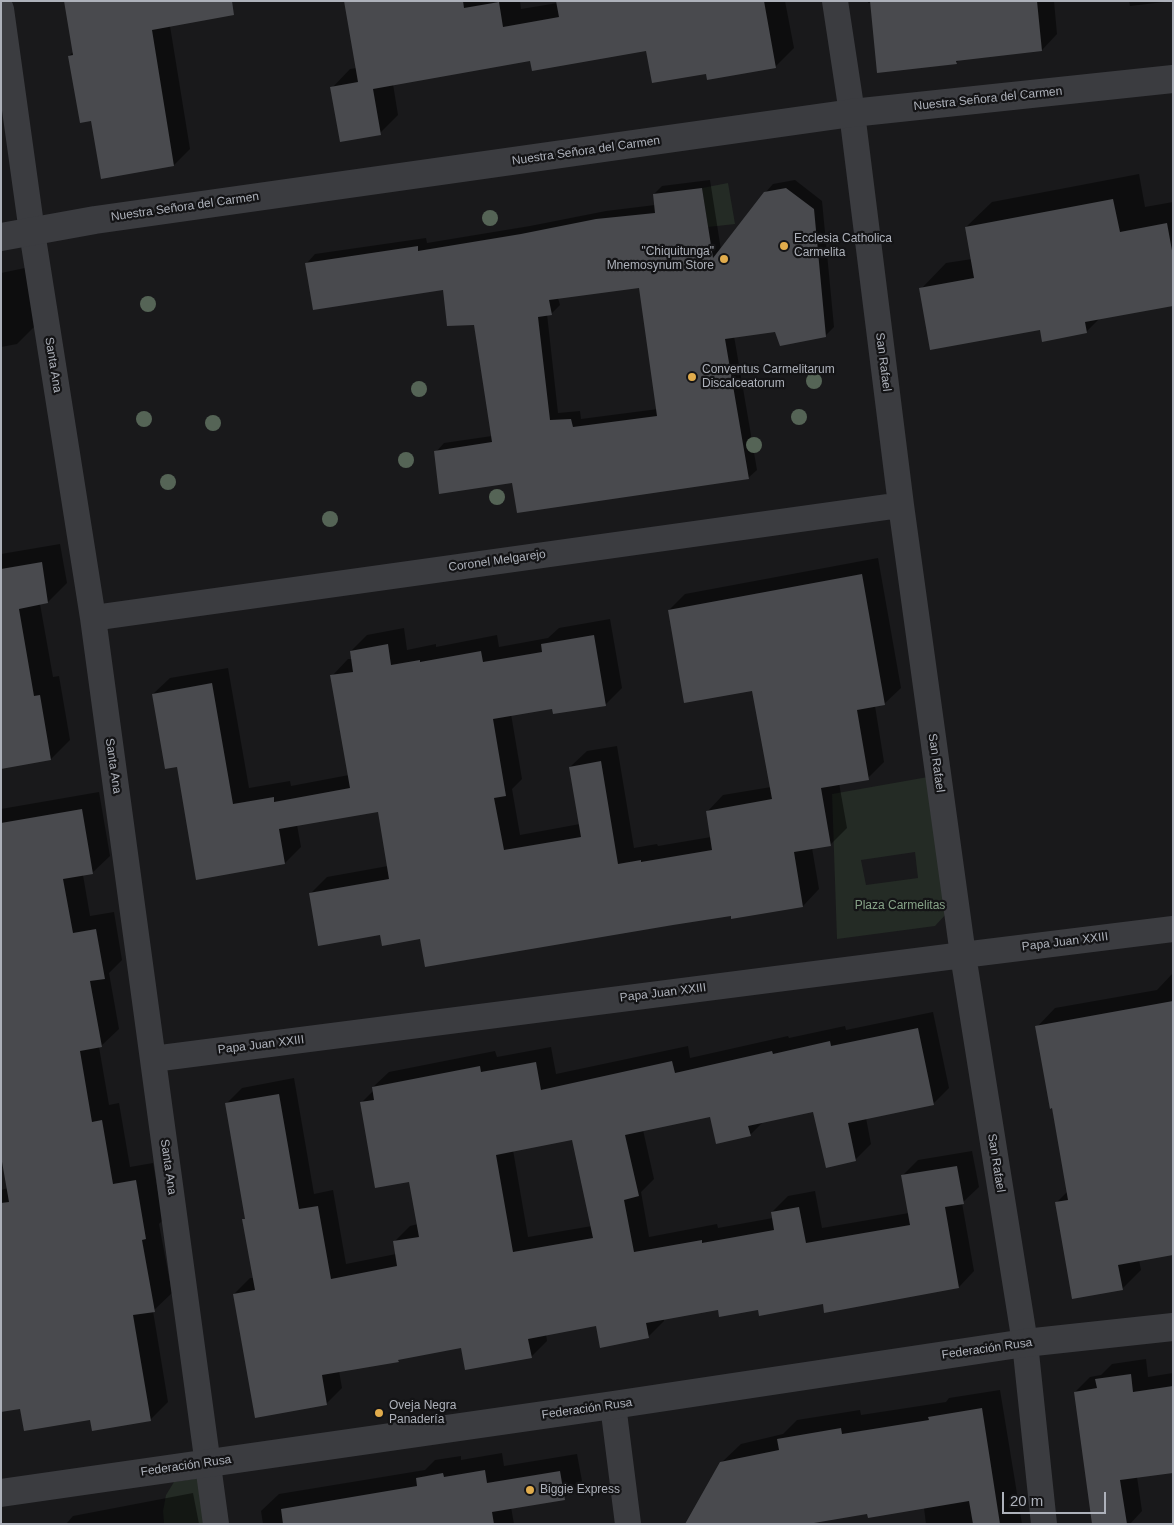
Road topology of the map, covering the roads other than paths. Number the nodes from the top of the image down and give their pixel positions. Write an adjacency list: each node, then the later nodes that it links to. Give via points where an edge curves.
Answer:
1 (835, 1): 4 (street, San Rafael)
2 (1, 9): 5 (street, Santa Ana)
3 (1173, 79): 4 (street, Nuestra Señora del Carmen)
4 (852, 113): 5 (street, Nuestra Señora del Carmen, via 95,220); 7 (street, San Rafael)
5 (32, 232): 6 (street, Nuestra Señora del Carmen); 8 (street, Santa Ana)
6 (1, 237)
7 (901, 505): 8 (street, Coronel Melgarejo); 10 (street, San Rafael)
8 (93, 618): 11 (street, Santa Ana)
9 (1173, 929): 10 (street, Papa Juan XXIII)
10 (963, 955): 11 (street, Papa Juan XXIII); 13 (street, San Rafael)
11 (153, 1059): 15 (street, Santa Ana)
12 (1173, 1326): 13 (street, Federación Rusa)
13 (1025, 1343): 14 (street, Federación Rusa); 19 (street, San Rafael)
14 (613, 1405): 15 (street, Federación Rusa); 18 (street)
15 (208, 1463): 16 (street, Federación Rusa); 17 (street, Santa Ana)
16 (1, 1492)
17 (216, 1524)
18 (628, 1524)
19 (1044, 1524)

